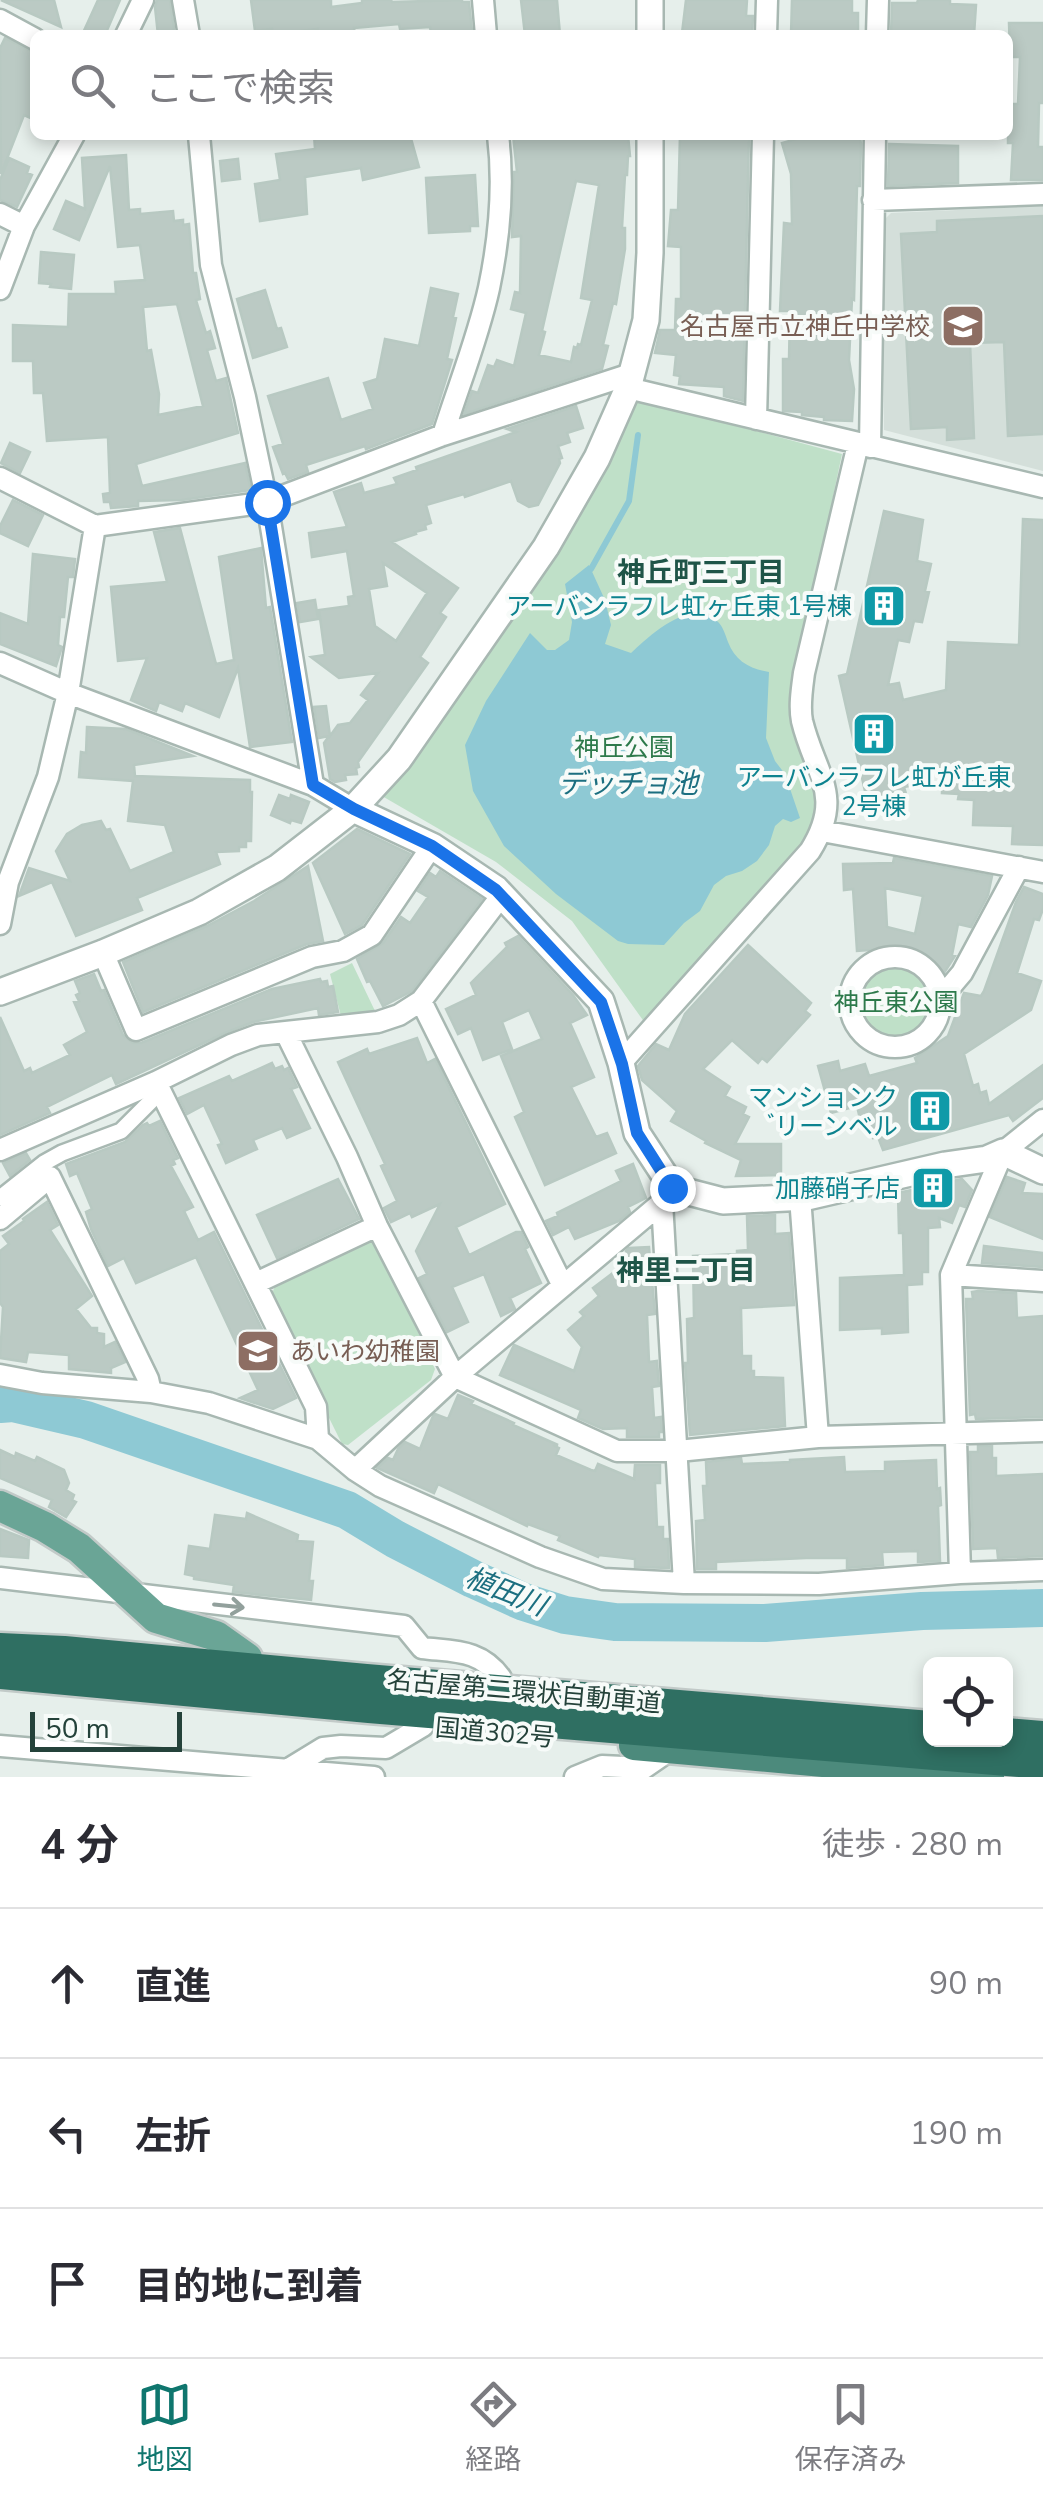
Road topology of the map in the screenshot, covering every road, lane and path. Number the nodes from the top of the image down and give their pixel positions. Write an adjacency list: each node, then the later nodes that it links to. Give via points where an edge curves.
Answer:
1 (143, 0): 8 (street)
2 (183, 0): 9 (street)
3 (482, 0): 10 (street)
4 (650, 0): 11 (street)
5 (767, 0): 12 (street)
6 (878, 0): 13 (street)
7 (0, 20): 14 (street)
8 (128, 30)
9 (187, 30)
10 (485, 30)
11 (650, 30)
12 (766, 30)
13 (877, 30)
14 (30, 36)
15 (71, 140): 24 (street)
16 (199, 140): 32 (street, via 211,265)
17 (498, 140): 28 (street, via 489,289)
18 (650, 140): 26 (street, via 646,320)
19 (763, 140): 27 (street)
20 (875, 140): 22 (street)
21 (1043, 194): 22 (street)
22 (873, 200): 29 (street)
23 (0, 214): 24 (street)
24 (24, 226): 25 (street)
25 (0, 289)
26 (629, 381): 27 (street); 28 (street); 37 (street, via 597,458 546,547 399,758)
27 (756, 419): 29 (street)
28 (442, 435): 32 (street)
29 (864, 446): 31 (street); 38 (street, via 804,672 801,718 828,801)
30 (0, 478): 33 (street)
31 (1043, 487)
32 (267, 502): 33 (street); 36 (street)
33 (95, 526): 35 (street)
34 (0, 664): 35 (street)
35 (68, 693): 36 (street); 42 (street, via 48,777)
36 (313, 785): 37 (street)
37 (354, 809): 39 (street); 45 (street, via 277,868 199,912)
38 (822, 831): 40 (street); 50 (street)
39 (432, 846): 43 (street); 45 (street, via 372,935 136,1030)
40 (1020, 867): 41 (street); 46 (street, via 962,973)
41 (1043, 872)
42 (4, 881): 44 (street)
43 (502, 896): 48 (street); 50 (street, via 601,1002)
44 (0, 924)
45 (104, 953): 47 (street)
46 (939, 990): 46 (street, via 927,970 909,959 882,958 852,987 852,1017 866,1038 892,1048 911,1045 930,1032)
47 (0, 992)
48 (421, 1002): 49 (street, via 378,1022); 64 (street)
49 (286, 1032): 51 (street, via 230,1045); 60 (street)
50 (622, 1064): 56 (street, via 637,1133 672,1188)
51 (154, 1083): 53 (street); 58 (street, via 156,1096 121,1131 62,1153); 63 (street)
52 (1043, 1120): 54 (street)
53 (0, 1150)
54 (1003, 1152): 55 (street); 57 (street); 61 (street)
55 (1043, 1170)
56 (670, 1196): 57 (street); 64 (street); 72 (street)
57 (800, 1197): 70 (street)
58 (0, 1198)
59 (0, 1219): 67 (street, via 50,1177)
60 (377, 1226): 63 (street); 66 (street)
61 (951, 1274): 62 (street); 69 (street)
62 (1043, 1280)
63 (256, 1283): 71 (street, via 316,1407)
64 (563, 1286): 66 (street)
65 (0, 1375): 67 (street)
66 (455, 1377): 72 (street, via 617,1451); 73 (street)
67 (150, 1392): 71 (street, via 208,1403)
68 (1043, 1431): 69 (street)
69 (956, 1434): 70 (street); 77 (street)
70 (818, 1438): 72 (street)
71 (318, 1439): 73 (street)
72 (678, 1451): 79 (street)
73 (355, 1470): 79 (street, via 540,1558 603,1580)
74 (0, 1506): 75 (main road)
75 (80, 1548): 80 (street); 81 (main road)
76 (1043, 1570): 77 (street)
77 (960, 1573): 79 (street, via 819,1584)
78 (0, 1578): 80 (street)
79 (684, 1583)
80 (68, 1587): 81 (street)
81 (132, 1596): 84 (main road, via 156,1618 216,1636); 87 (street, one-way to 87, via 404,1626 422,1648 475,1655)
82 (0, 1633): 84 (highway)
83 (0, 1646): 85 (highway, 名古屋第二環状自動車道)
84 (247, 1658): 87 (highway)
85 (64, 1665): 86 (highway, 名古屋第二環状自動車道); 92 (highway, 名古屋第二環状自動車道, via 386,1681); 98 (highway, 名古屋第二環状自動車道, via 389,1710)
86 (0, 1675)
87 (501, 1678): 89 (highway)
88 (0, 1688): 93 (highway, 国道302号)
89 (923, 1712)
90 (1013, 1720): 91 (highway)
91 (1043, 1722)
92 (923, 1725)
93 (424, 1726): 97 (highway, 国道302号); 99 (street, via 386,1748 324,1748)
94 (1013, 1733): 95 (highway)
95 (1043, 1736)
96 (0, 1746): 100 (street)
97 (673, 1748): 102 (street, via 644,1768 602,1766); 103 (highway, 国道302号)
98 (1043, 1764)
99 (287, 1770): 100 (street); 101 (street)
100 (248, 1772)
101 (374, 1777)
102 (575, 1777)
103 (989, 1777)

